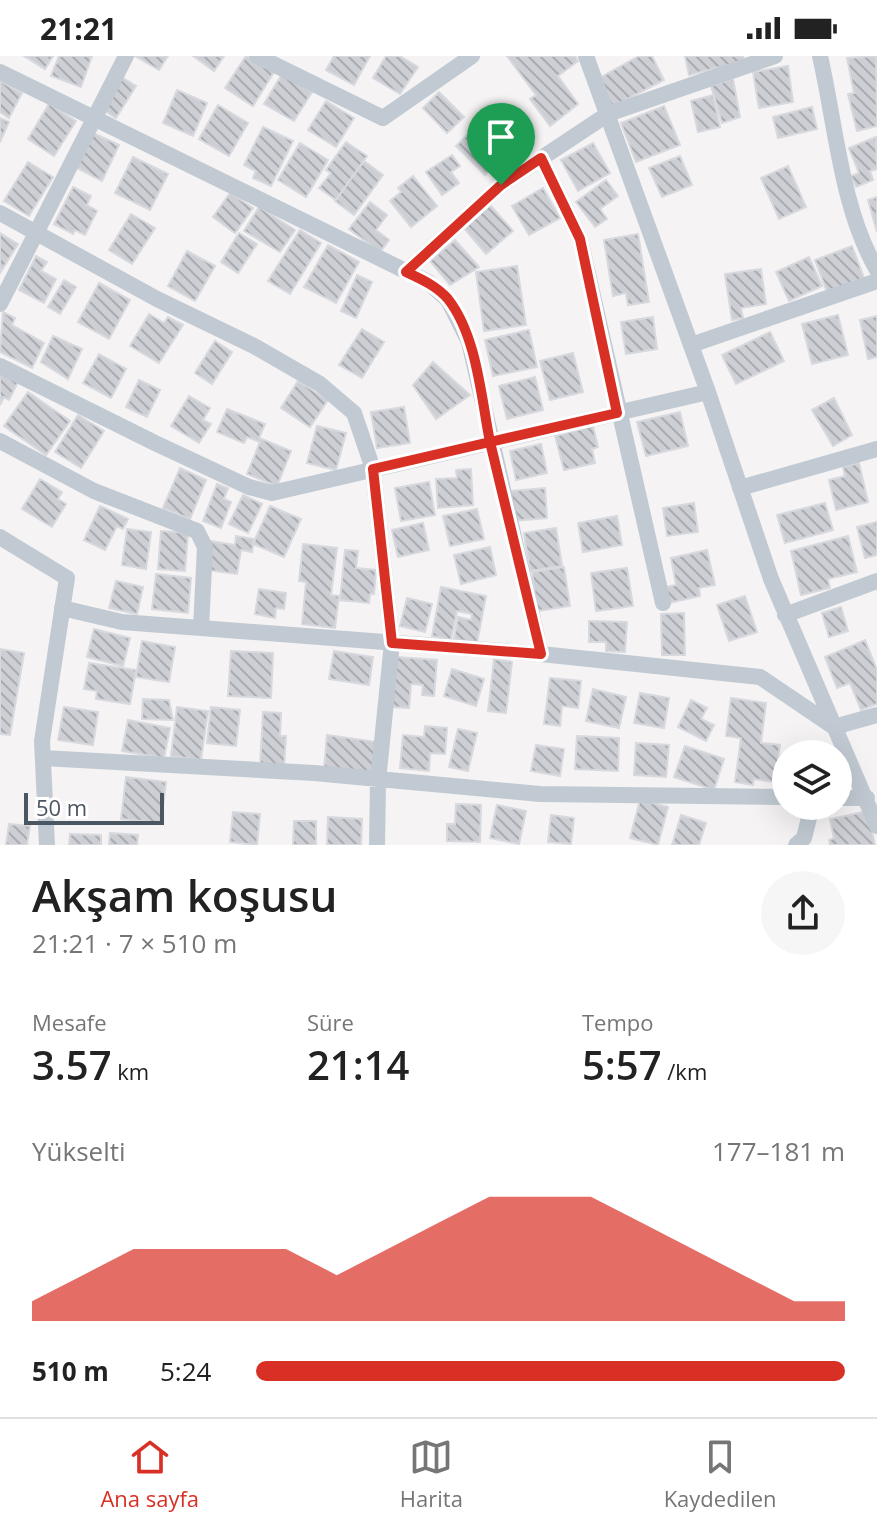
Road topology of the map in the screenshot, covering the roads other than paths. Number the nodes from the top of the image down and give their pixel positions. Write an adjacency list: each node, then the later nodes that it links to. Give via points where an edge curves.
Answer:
1 (126, 56): 9 (street)
2 (257, 56): 3 (street, via 383,118)
3 (472, 56)
4 (586, 56): 8 (street)
5 (775, 56): 8 (street)
6 (820, 56): 13 (street, via 847,186)
7 (0, 72): 9 (street)
8 (608, 114): 10 (street); 17 (street)
9 (94, 118): 12 (street); 14 (street)
10 (541, 158): 14 (street, via 501,185); 20 (street, via 580,239)
11 (0, 213): 12 (street)
12 (35, 234): 16 (street); 24 (street, via 320,384 354,413)
13 (877, 270)
14 (406, 272): 22 (street, via 448,300 469,342)
15 (877, 281): 17 (street)
16 (0, 304)
17 (691, 345): 19 (street)
18 (0, 366): 24 (street, via 249,487 272,493)
19 (708, 392): 20 (street); 25 (street)
20 (617, 413): 22 (street); 28 (street)
21 (0, 441): 31 (street, via 94,491 197,531 205,547)
22 (490, 442): 24 (street); 33 (street)
23 (877, 449): 25 (street)
24 (373, 469): 32 (street)
25 (740, 488): 30 (street)
26 (0, 537): 29 (street, via 67,578)
27 (877, 581): 30 (street)
28 (663, 603)
29 (62, 608): 31 (street, via 122,622); 36 (street)
30 (785, 615): 35 (street)
31 (201, 628): 32 (street)
32 (392, 643): 33 (street); 37 (street)
33 (541, 654): 35 (street, via 760,677)
34 (877, 715): 35 (street)
35 (834, 727): 40 (street)
36 (43, 758): 37 (street); 43 (street)
37 (378, 781): 38 (street, via 540,794); 44 (street)
38 (772, 797)
39 (852, 798): 40 (street)
40 (867, 798): 42 (street)
41 (808, 820): 45 (street, via 804,838)
42 (877, 826)
43 (47, 845)
44 (377, 845)
45 (796, 845)

